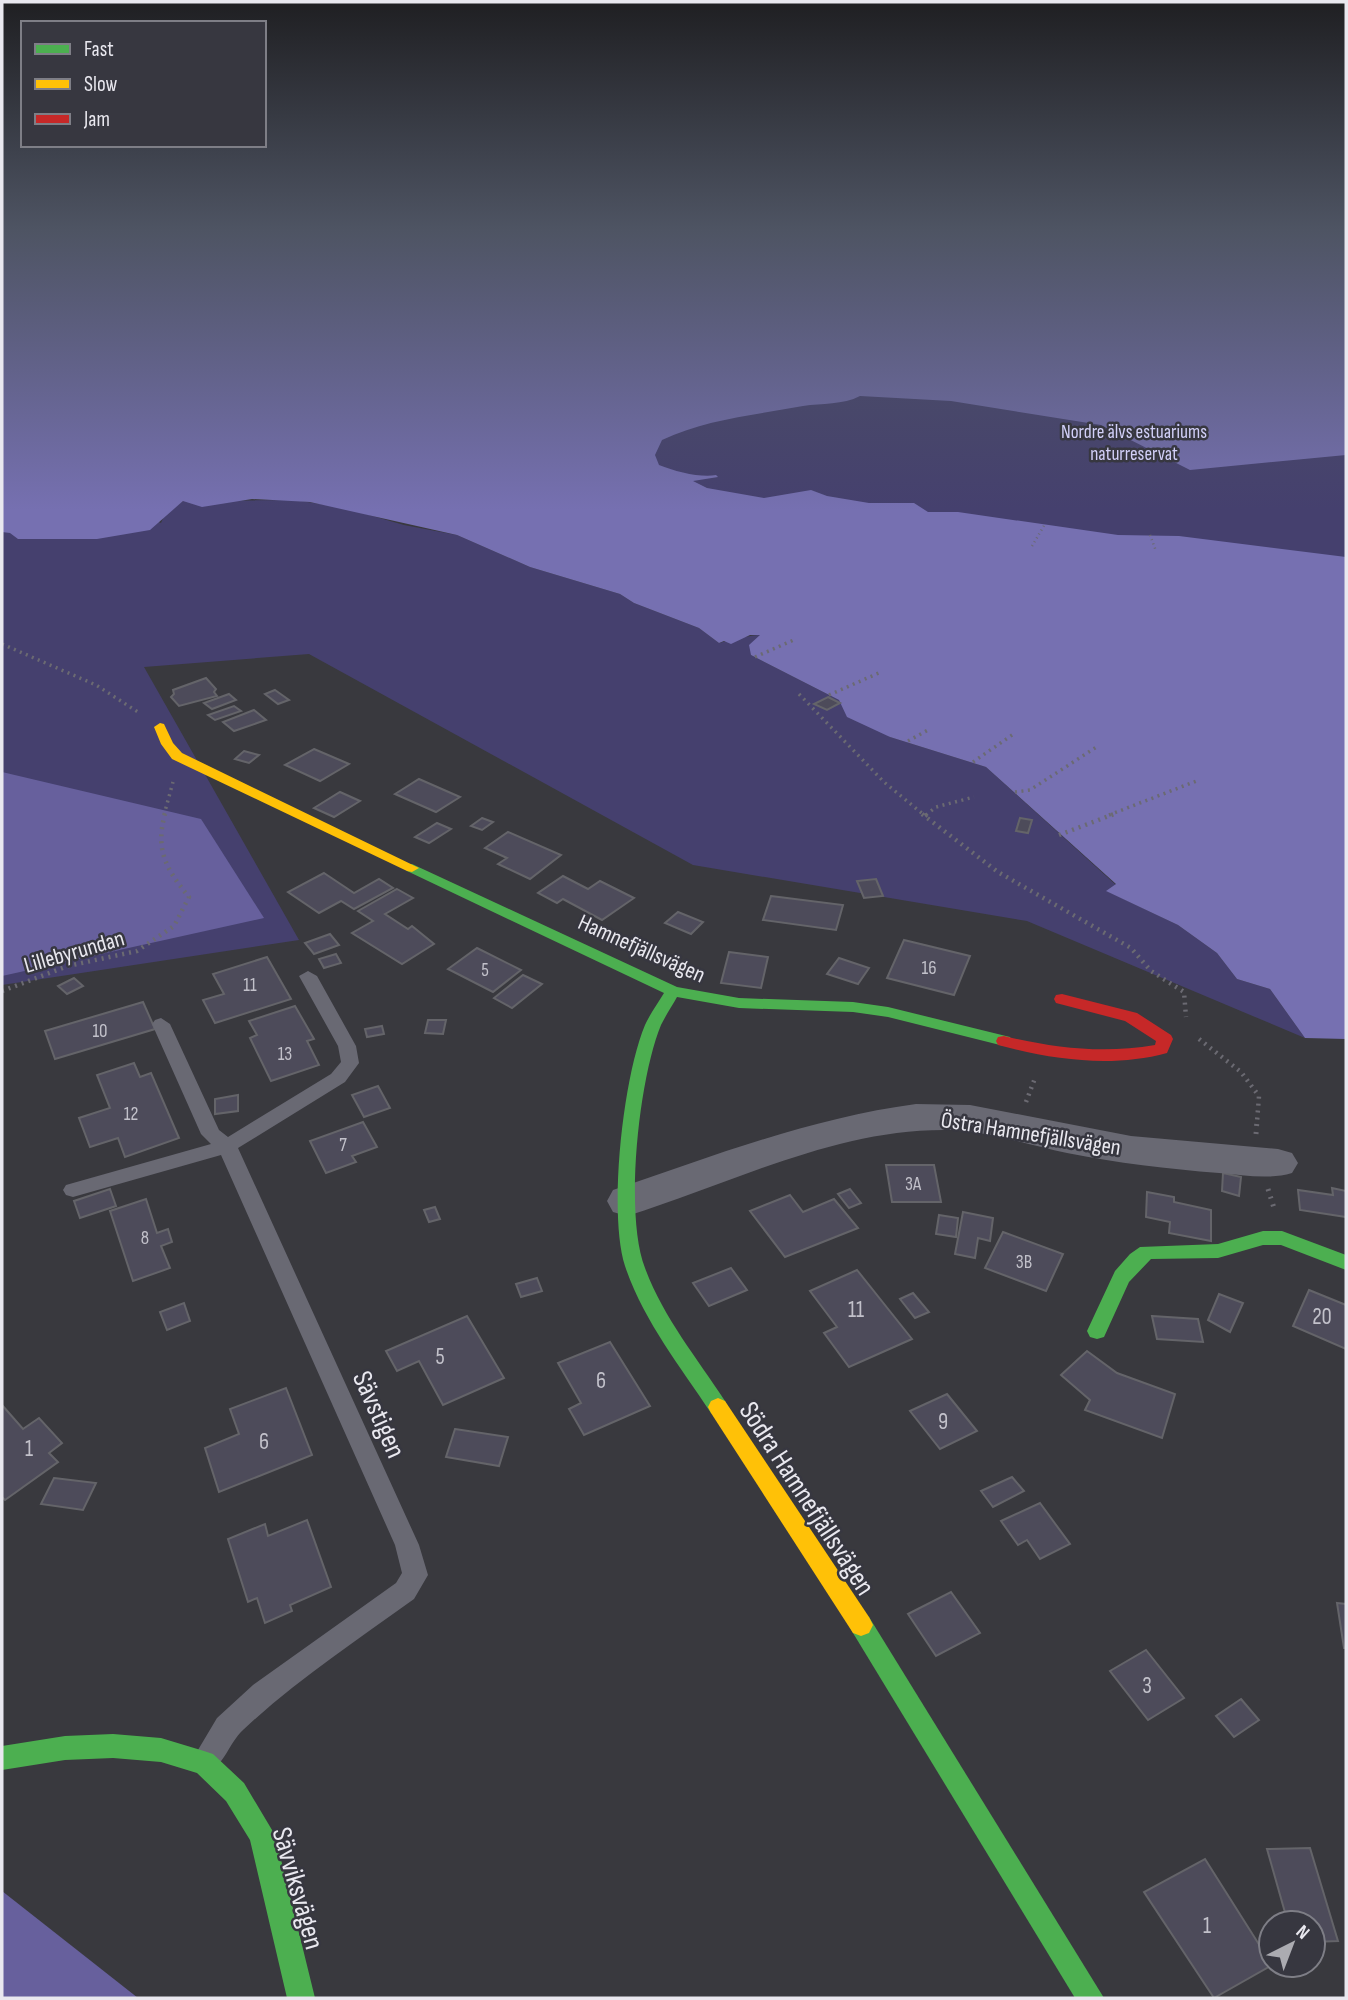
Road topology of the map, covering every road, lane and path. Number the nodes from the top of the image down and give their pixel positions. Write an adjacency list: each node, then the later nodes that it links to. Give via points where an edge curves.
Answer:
1 (1045, 524): 3 (path)
2 (1150, 535): 4 (path)
3 (1031, 546)
4 (1156, 551)
5 (796, 639): 7 (path)
6 (2, 644): 11 (path, via 96,685)
7 (755, 657)
8 (881, 672): 10 (path)
9 (799, 694): 21 (path, via 884,782)
10 (828, 695)
11 (160, 727): 16 (street)
12 (928, 730): 14 (path)
13 (1016, 733): 17 (path)
14 (908, 741)
15 (1098, 746): 19 (path, via 1030,790)
16 (177, 755): 24 (path, Lillebyrundan, via 169,806 158,838 163,862 189,897 174,926 137,951 68,967); 25 (street, Hamnefjällsvägen)
17 (973, 762)
18 (1199, 780): 22 (path)
19 (1014, 792)
20 (974, 797): 21 (path, via 936,807)
21 (925, 816): 28 (path, via 998,872 1131,947 1151,971 1184,992 1186,1018 1199,1039)
22 (1059, 835)
23 (307, 976): 31 (lane, via 347,1046 350,1063 338,1077)
24 (2, 991)
25 (673, 991): 29 (street, Hamnefjällsvägen, via 727,1003 874,1010); 34 (street, Södra Hamnefjällsvägen, via 652,1028)
26 (1062, 999): 28 (street, via 1137,1021)
27 (161, 1024): 31 (lane, Sävstigen, via 211,1133)
28 (1165, 1039): 29 (street, Hamnefjällsvägen, via 1161,1049 1117,1058)
29 (1046, 1050): 30 (path)
30 (1015, 1129): 32 (street, Östra Hamnefjällsvägen, via 1087,1143); 34 (street, Östra Hamnefjällsvägen, via 955,1117 871,1125 768,1153)
31 (227, 1146): 33 (lane); 38 (lane, Sävstigen, via 407,1545 415,1575 405,1591 262,1694 227,1727)
32 (1278, 1163)
33 (73, 1190)
34 (627, 1201): 40 (street, Södra Hamnefjällsvägen, via 628,1244 639,1282 658,1315 881,1656)
35 (1346, 1263): 36 (street, via 1282,1238 1263,1238 1218,1251 1147,1252 1127,1269)
36 (1097, 1331)
37 (4, 1748): 38 (street, Sävviksvägen, via 161,1749)
38 (204, 1763): 39 (street, Sävviksvägen, via 235,1793 262,1835)
39 (301, 1998)
40 (1090, 1998)

